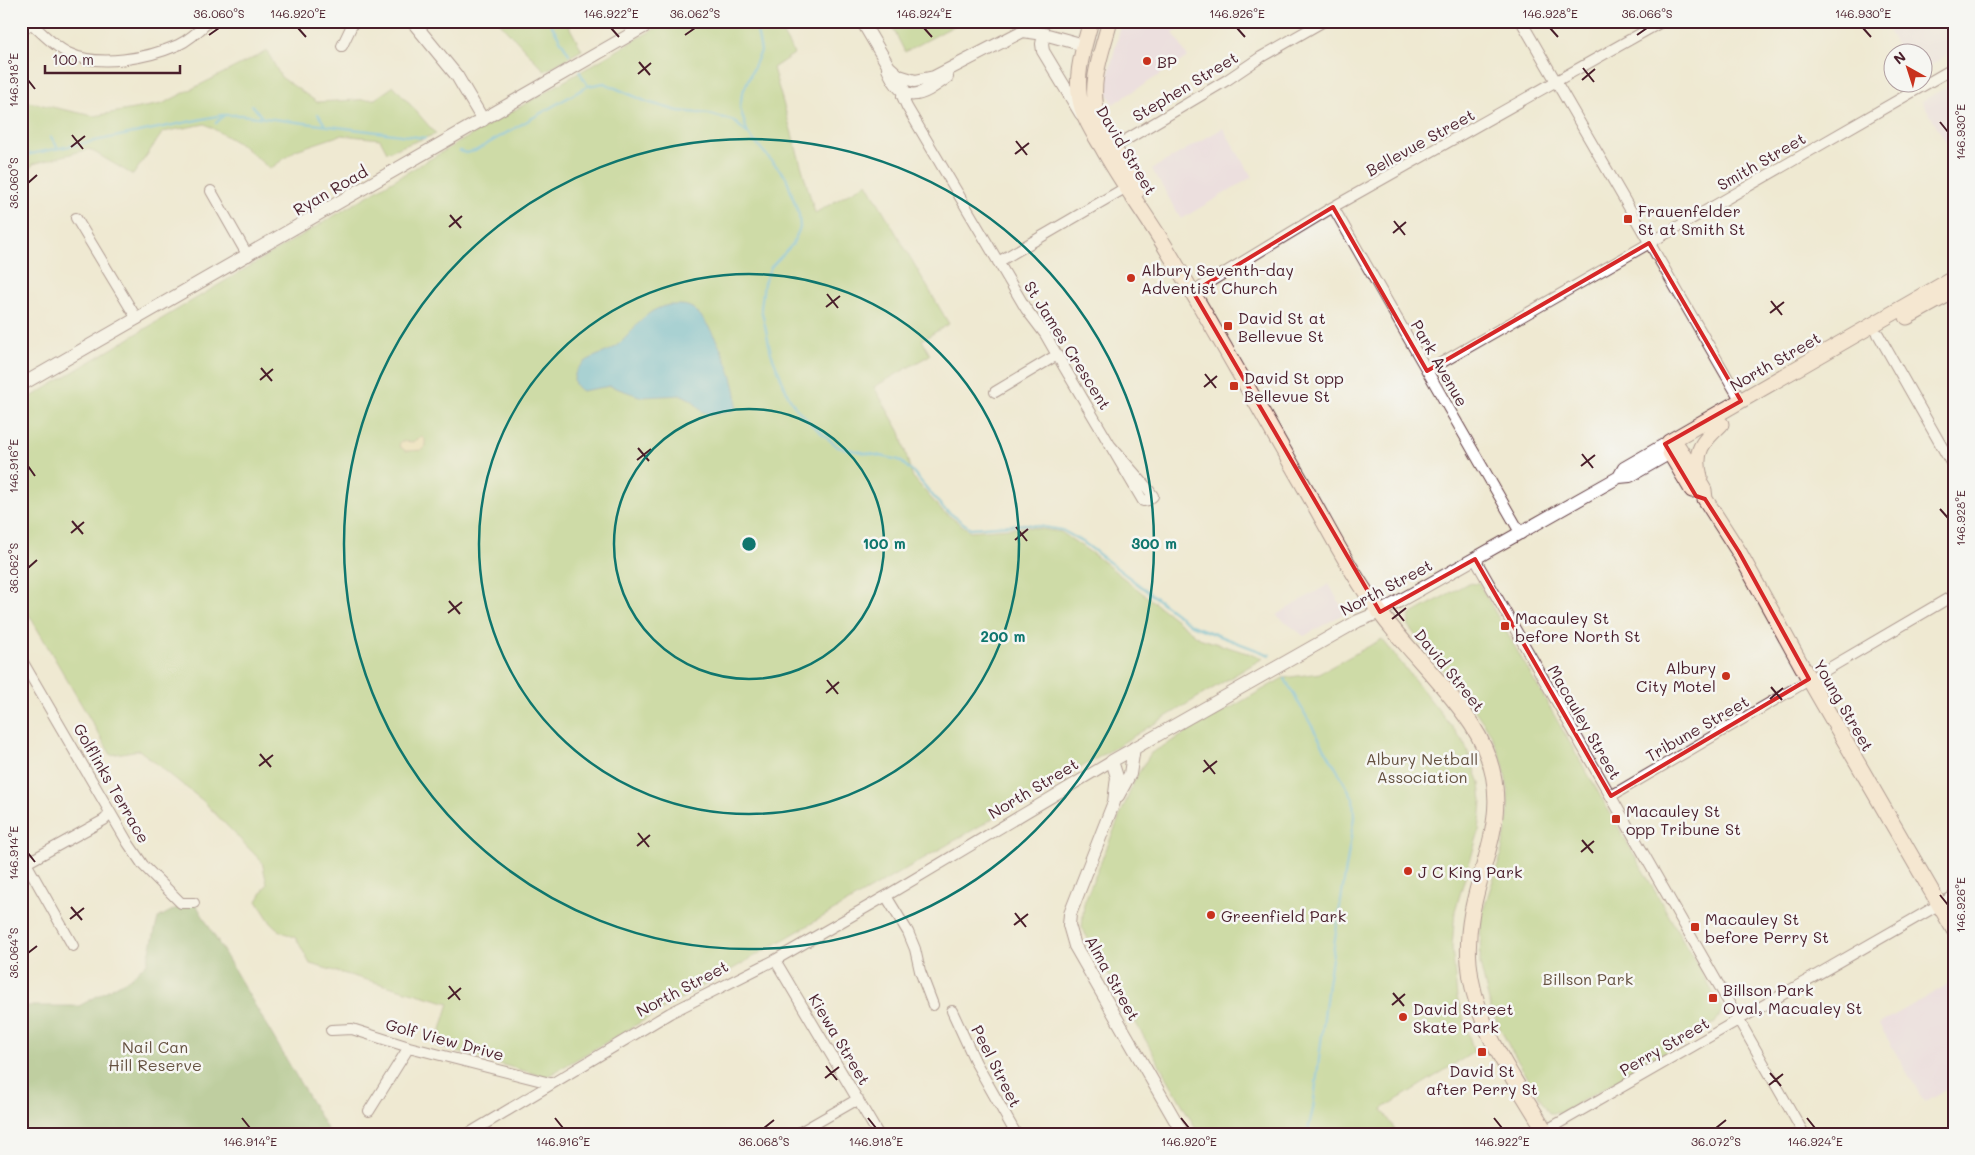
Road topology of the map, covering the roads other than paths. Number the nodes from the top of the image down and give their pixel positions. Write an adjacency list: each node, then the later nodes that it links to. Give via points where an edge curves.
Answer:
1 (209, 21): 10 (street, via 180,44 119,60 101,61 67,53 51,42)
2 (354, 21): 15 (street)
3 (412, 21): 20 (street, via 457,76)
4 (862, 21): 19 (street, St James Crescent)
5 (1091, 21): 14 (main road, David Street)
6 (1110, 21): 16 (main road, David Street)
7 (1324, 21): 22 (street, Stephen Street)
8 (1520, 21): 18 (street)
9 (1663, 21): 18 (street, Bellevue Street)
10 (33, 22): 12 (street)
11 (653, 22): 20 (street, Ryan Road)
12 (21, 32)
13 (1044, 34): 14 (street); 19 (street, via 1019,32 976,56 919,95 912,96); 21 (street, via 1043,51)
14 (1084, 45): 16 (main road); 21 (main road, David Street, via 1078,88)
15 (342, 46)
16 (1102, 49): 22 (main road, David Street, via 1095,82 1096,106)
17 (1954, 68): 28 (street, Smith Street)
18 (1556, 83): 25 (street, Bellevue Street); 28 (street)
19 (904, 85): 30 (street, St James Crescent, via 902,96 907,106)
20 (483, 120): 29 (street, Ryan Road)
21 (1088, 125): 23 (main road, David Street)
22 (1114, 146): 26 (main road, David Street, via 1132,178)
23 (1125, 188): 26 (main road, David Street); 30 (street)
24 (211, 191): 29 (street)
25 (1333, 207): 33 (street, Bellevue Street); 37 (street, Park Avenue)
26 (1145, 213): 33 (main road, David Street)
27 (76, 218): 34 (street)
28 (1649, 243): 37 (street, Smith Street); 40 (street)
29 (248, 256): 34 (street, Ryan Road)
30 (998, 262): 36 (street, St James Crescent)
31 (1954, 278): 40 (main road, North Street)
32 (1954, 291): 35 (main road, North Street)
33 (1193, 292): 49 (main road, David Street)
34 (138, 319): 38 (street, Ryan Road)
35 (1878, 334): 41 (main road, North Street); 43 (street)
36 (1057, 355): 39 (street); 45 (street, St James Crescent, via 1110,446 1153,496)
37 (1428, 371): 46 (street, Park Avenue)
38 (23, 382)
39 (994, 392)
40 (1740, 401): 42 (main road, North Street)
41 (1722, 424): 42 (main road, North Street); 44 (main road, via 1706,438 1698,455)
42 (1673, 448): 44 (main road, Young Street); 46 (street, North Street, via 1630,476 1619,478)
43 (1954, 468)
44 (1705, 494): 51 (main road, Young Street)
45 (1143, 501)
46 (1521, 534): 47 (street, North Street)
47 (1475, 559): 49 (street, North Street); 54 (street, Macauley Street)
48 (1954, 595): 51 (street, Tribune Street)
49 (1380, 612): 52 (street, North Street, via 1358,621); 73 (main road, David Street, via 1460,709 1490,760 1496,798 1495,822 1472,918 1468,941 1469,965 1478,1006 1489,1034)
50 (21, 659): 56 (street, Golflinks Terrace)
51 (1809, 679): 54 (street, Tribune Street); 61 (main road, Young Street)
52 (1134, 748): 53 (street, North Street); 55 (street, Alma Street, via 1130,774)
53 (1112, 761): 55 (street, Alma Street, via 1117,777); 58 (street, North Street)
54 (1610, 796): 67 (street, Macauley Street)
55 (1114, 802): 78 (street, Alma Street, via 1073,904 1069,919 1070,936)
56 (110, 810): 57 (street, via 104,820); 60 (street, Golflinks Terrace, via 144,865 181,903)
57 (24, 864): 63 (street)
58 (886, 896): 64 (street, North Street); 65 (street, via 908,932)
59 (1954, 896): 61 (street, Perry Street)
60 (194, 903)
61 (1939, 904): 62 (main road, Young Street); 67 (street, Perry Street)
62 (1954, 930)
63 (73, 946)
64 (775, 960): 70 (street, North Street, via 670,1013); 71 (street, Kiewa Street)
65 (932, 1005)
66 (952, 1011): 77 (street, Peel Street)
67 (1739, 1020): 73 (street, Perry Street); 79 (street, Macauley Street)
68 (331, 1030): 69 (street, Golf View Drive, via 352,1029)
69 (409, 1046): 70 (street, Golf View Drive); 72 (street)
70 (550, 1084): 74 (street, North Street)
71 (858, 1099): 75 (street); 76 (street, Kiewa Street)
72 (369, 1111)
73 (1546, 1132)
74 (468, 1134)
75 (797, 1134)
76 (878, 1134)
77 (1016, 1134)
78 (1183, 1134)
79 (1804, 1134)

